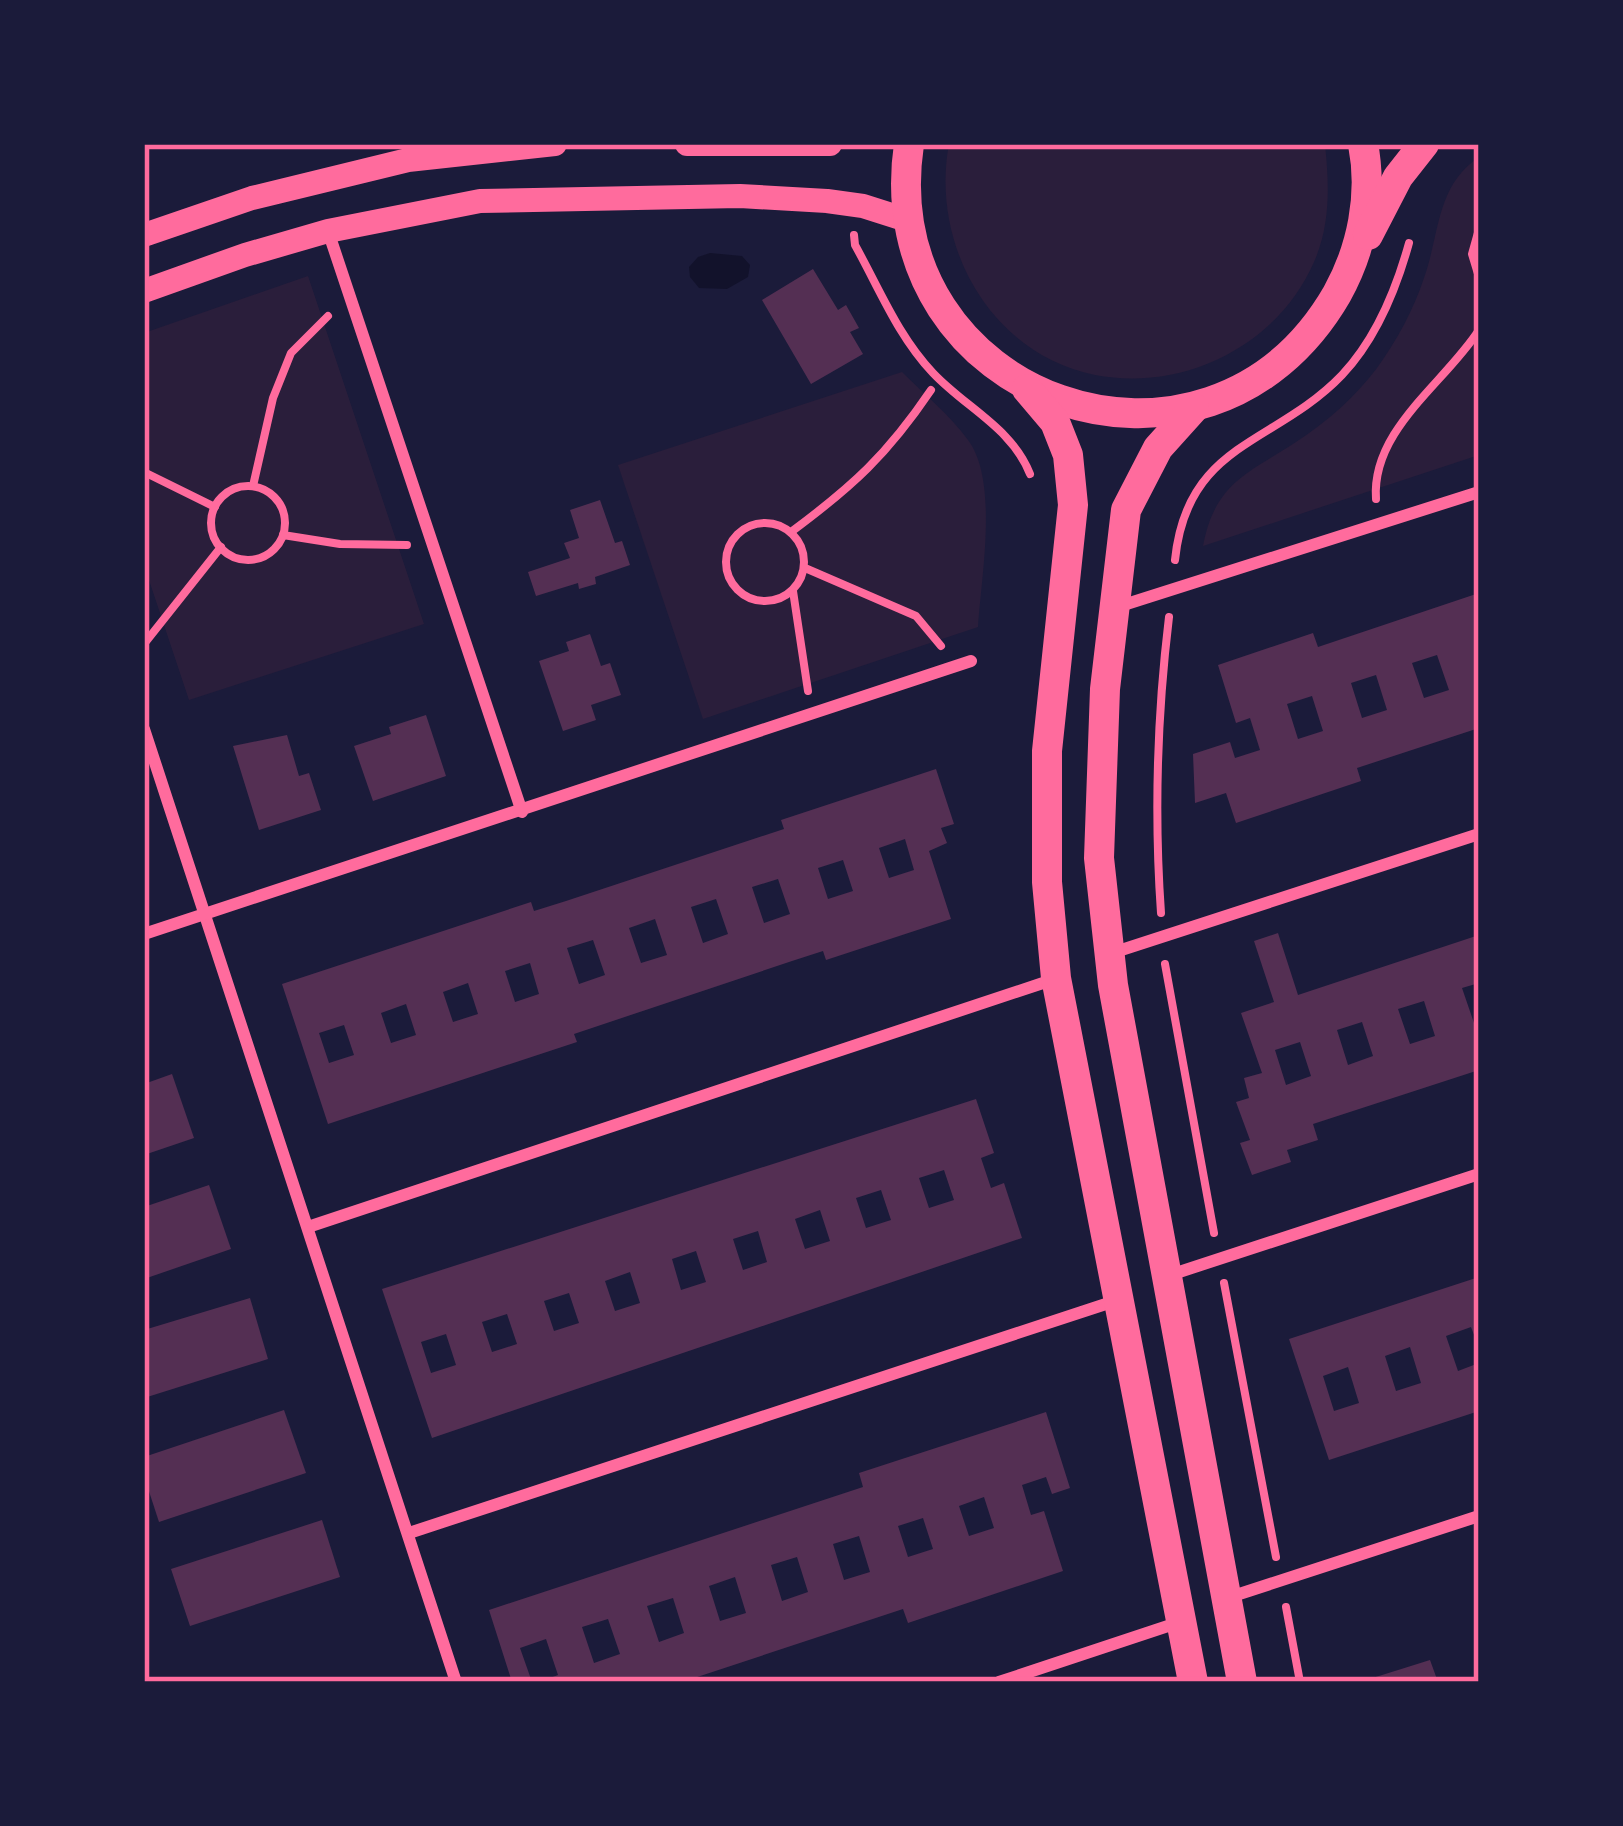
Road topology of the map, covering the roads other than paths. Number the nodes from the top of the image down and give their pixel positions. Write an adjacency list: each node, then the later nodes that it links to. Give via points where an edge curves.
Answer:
1 (555, 144): 9 (main road, via 408,160 252,198)
2 (687, 144): 3 (main road)
3 (830, 144)
4 (909, 144): 7 (main road)
5 (1363, 144): 10 (main road, via 1365,216)
6 (1424, 144): 10 (main road)
7 (908, 220): 8 (main road, via 863,206 754,197 503,200); 12 (main road, via 922,271 948,318 983,358)
8 (328, 231): 11 (main road); 18 (street)
9 (144, 235)
10 (1352, 267): 13 (main road, via 1316,331 1261,379)
11 (144, 291)
12 (1027, 389): 13 (main road, via 1081,409 1138,416); 23 (main road, via 1055,422 1073,505 1047,751)
13 (1195, 408): 15 (main road, via 1158,448 1126,510)
14 (1479, 492): 15 (street)
15 (1113, 608): 22 (main road, via 1099,774)
16 (971, 661): 18 (street)
17 (144, 729): 20 (street)
18 (521, 812): 20 (street)
19 (1479, 834): 22 (street)
20 (205, 915): 21 (street); 25 (street)
21 (144, 934)
22 (1108, 954): 26 (main road)
23 (1056, 978): 25 (street); 27 (main road)
24 (1479, 1174): 26 (street)
25 (308, 1227): 29 (street)
26 (1166, 1277): 30 (main road)
27 (1117, 1300): 29 (street); 31 (main road)
28 (1479, 1516): 30 (street)
29 (409, 1533): 32 (street)
30 (1226, 1599): 35 (main road)
31 (1181, 1622): 33 (street); 34 (main road)
32 (456, 1682)
33 (999, 1682)
34 (1193, 1682)
35 (1241, 1682)

